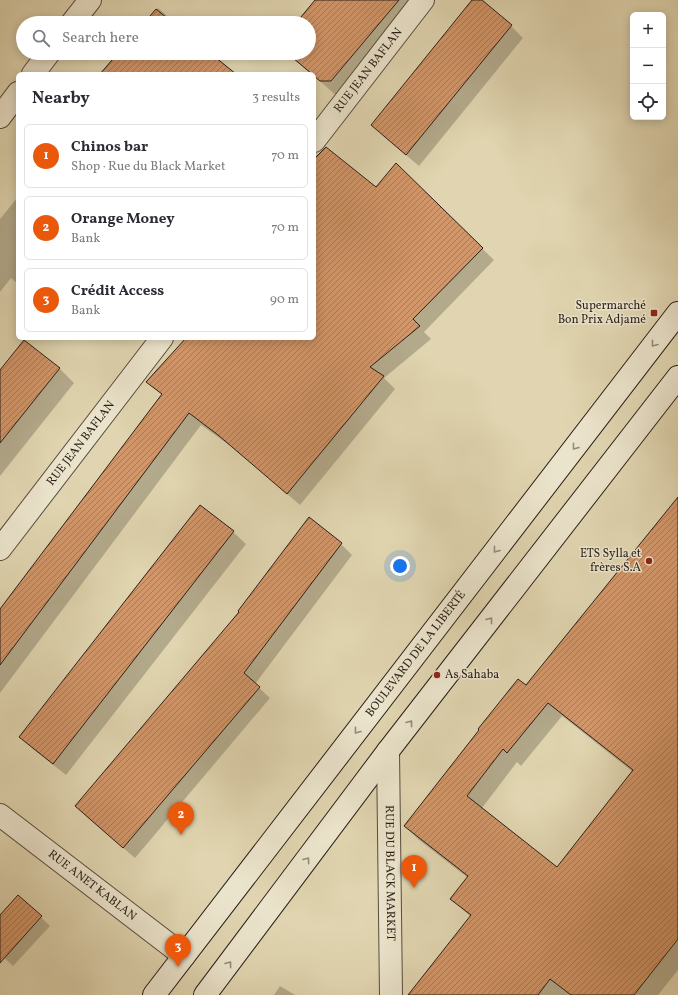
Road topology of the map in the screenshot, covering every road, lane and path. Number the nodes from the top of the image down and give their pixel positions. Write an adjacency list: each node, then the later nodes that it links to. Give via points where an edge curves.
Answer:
1 (90, 0): 3 (street)
2 (423, 0): 8 (street, RUE JEAN BAFLAN)
3 (77, 16)
4 (44, 60): 5 (street)
5 (35, 72)
6 (16, 96): 7 (street)
7 (0, 117)
8 (316, 138)
9 (678, 313): 15 (street, BOULEVARD DE LA LIBERTÉ, one-way to 15)
10 (160, 340): 12 (street, RUE JEAN BAFLAN)
11 (678, 377): 13 (street, one-way to 11)
12 (0, 549)
13 (388, 751): 17 (street, one-way to 13); 18 (street, RUE DU BLACK MARKET)
14 (0, 815): 15 (street, RUE ANET KABLAN)
15 (184, 956): 16 (street, BOULEVARD DE LA LIBERTÉ)
16 (154, 995)
17 (205, 995)
18 (391, 995)

